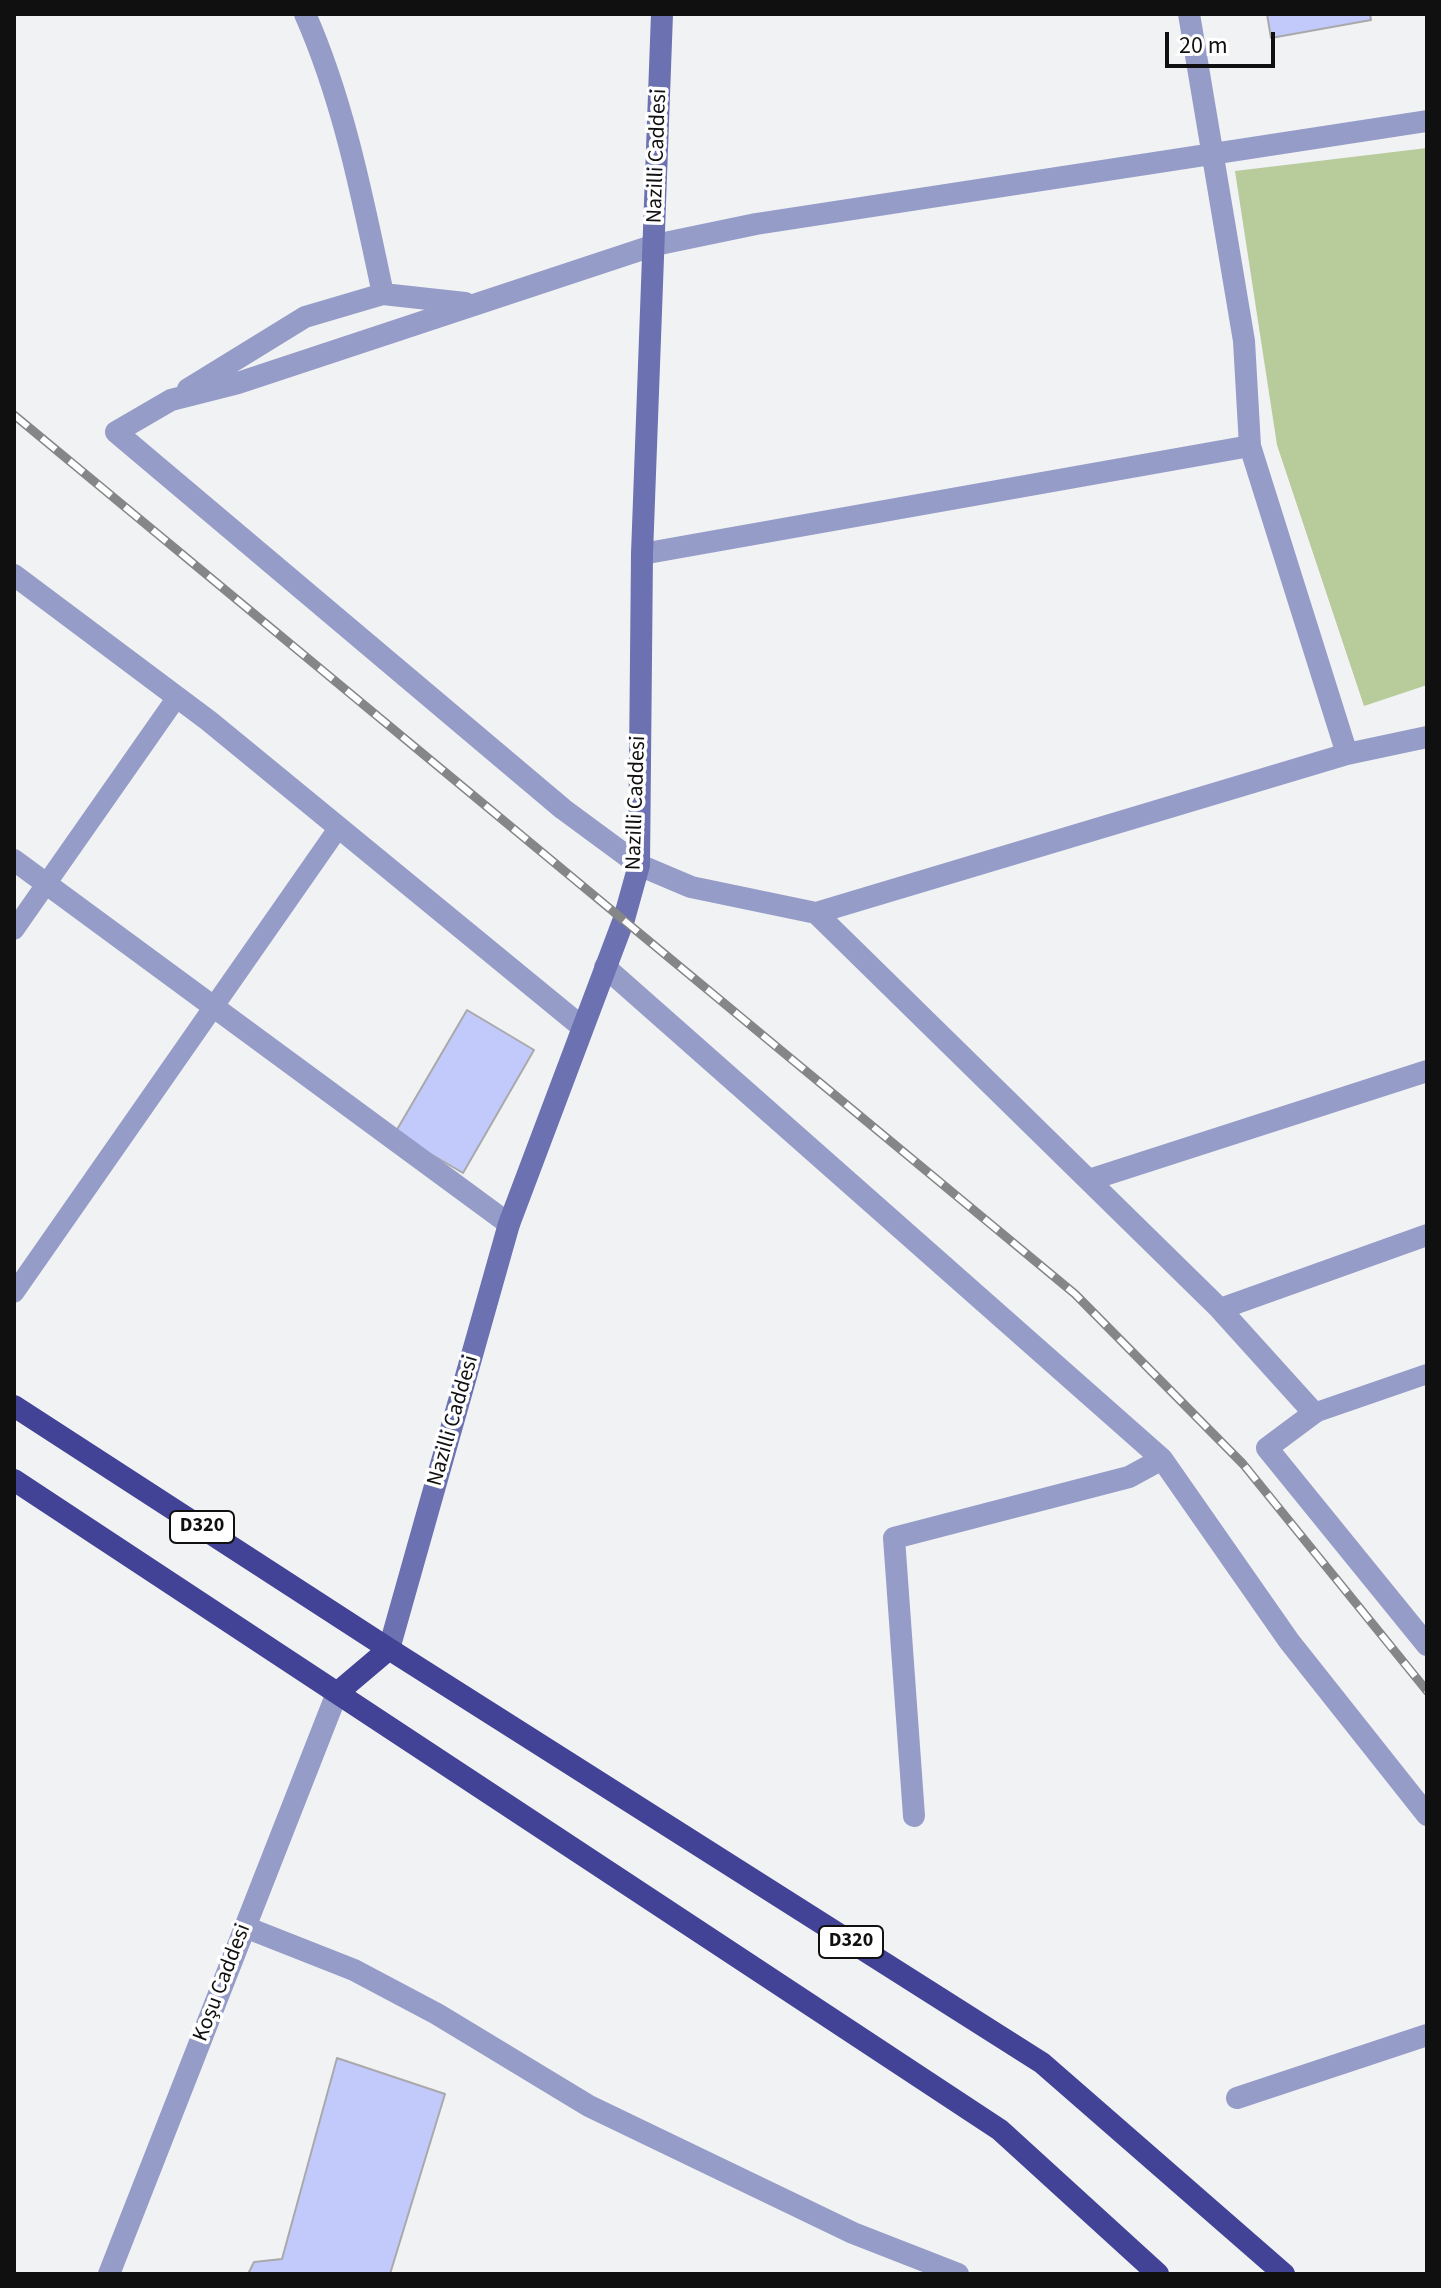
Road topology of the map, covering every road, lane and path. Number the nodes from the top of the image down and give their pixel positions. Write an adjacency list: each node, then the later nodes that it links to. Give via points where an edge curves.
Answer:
1 (305, 14): 7 (street, via 321,50)
2 (662, 14): 6 (main road, Nazilli Caddesi)
3 (1189, 14): 5 (street)
4 (1427, 121): 5 (street)
5 (1211, 155): 6 (street, via 756,224); 10 (street, via 1244,341)
6 (655, 245): 8 (street); 11 (main road, Nazilli Caddesi)
7 (383, 294): 8 (street); 9 (street, via 305,317)
8 (475, 304): 9 (street)
9 (171, 400): 18 (street, via 116,432 563,809)
10 (1250, 446): 11 (street); 15 (street)
11 (642, 554): 18 (main road, Nazilli Caddesi)
12 (16, 582): 13 (street)
13 (177, 697): 16 (street); 19 (lane)
14 (1427, 737): 15 (street)
15 (1347, 754): 20 (street)
16 (339, 827): 23 (lane); 24 (street)
17 (14, 860): 19 (street)
18 (639, 865): 20 (street, via 691,887); 22 (main road, Nazilli Caddesi)
19 (46, 884): 21 (lane); 23 (street)
20 (816, 913): 26 (street)
21 (14, 930)
22 (605, 967): 24 (main road, Nazilli Caddesi); 34 (street)
23 (214, 1008): 27 (street); 29 (lane)
24 (582, 1027): 27 (main road, Nazilli Caddesi)
25 (1427, 1071): 26 (street)
26 (1089, 1180): 30 (street)
27 (509, 1224): 37 (main road, Nazilli Caddesi)
28 (1427, 1235): 30 (street)
29 (14, 1293)
30 (1220, 1309): 33 (street)
31 (1427, 1374): 33 (lane)
32 (14, 1406): 37 (highway, D320)
33 (1314, 1413): 36 (street, via 1267,1448)
34 (1162, 1459): 39 (street, via 1289,1641); 40 (street, via 1129,1477 894,1538)
35 (14, 1480): 38 (highway)
36 (1427, 1645)
37 (389, 1649): 38 (highway); 47 (highway, D320, via 1042,2063)
38 (337, 1693): 41 (street, Koşu Caddesi); 44 (highway, via 1000,2130)
39 (1427, 1815)
40 (914, 1816)
41 (245, 1927): 45 (street, Koşu Caddesi); 46 (street, via 354,1970 589,2106 853,2233)
42 (1427, 2035): 43 (street)
43 (1237, 2098)
44 (1155, 2273)
45 (109, 2274)
46 (958, 2274)
47 (1284, 2274)

